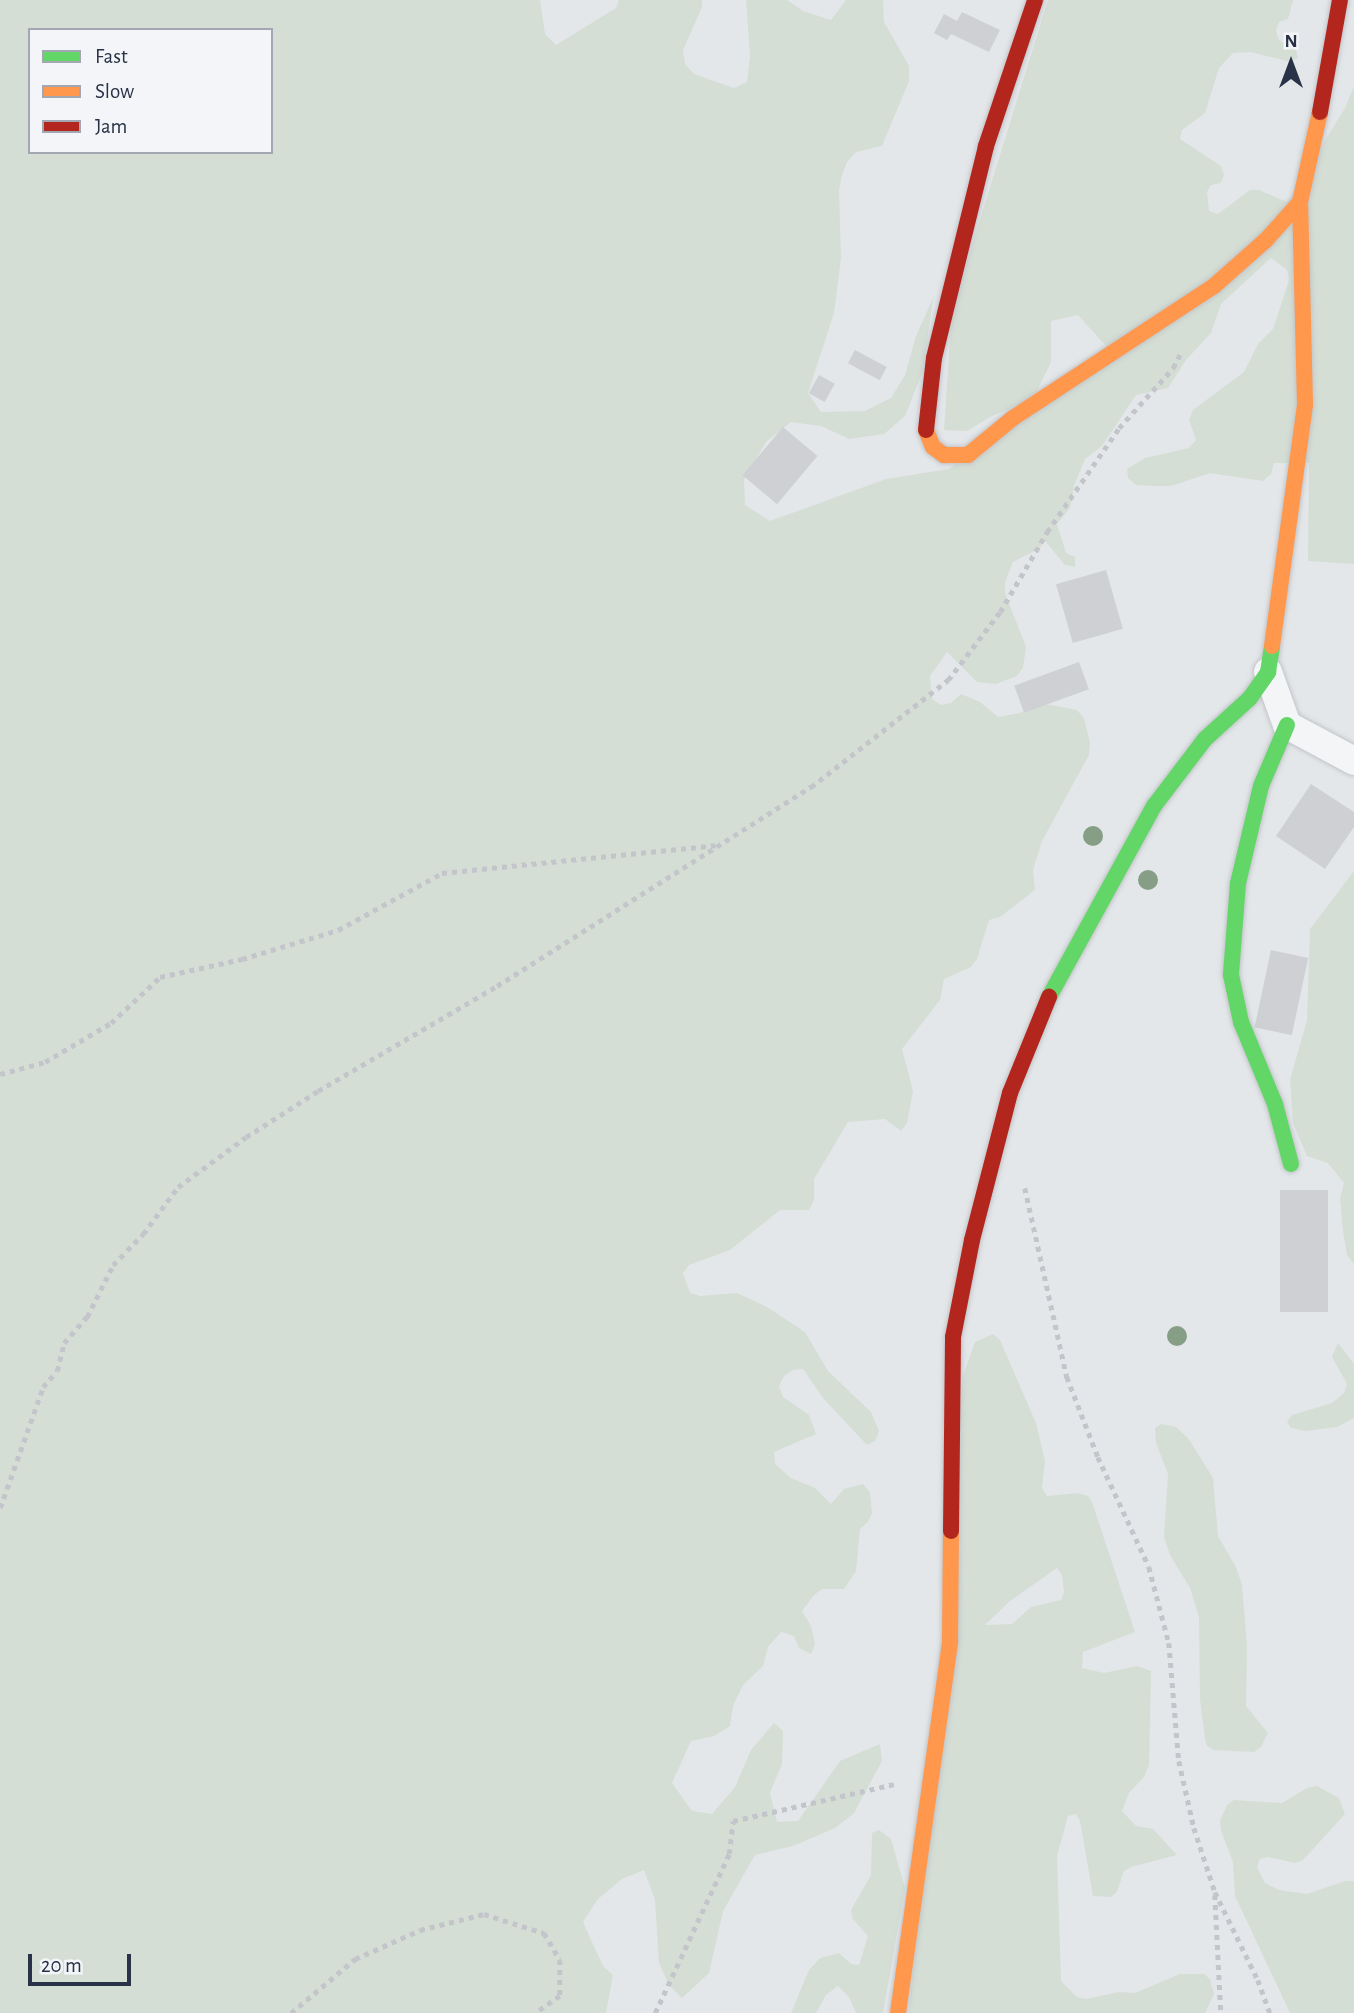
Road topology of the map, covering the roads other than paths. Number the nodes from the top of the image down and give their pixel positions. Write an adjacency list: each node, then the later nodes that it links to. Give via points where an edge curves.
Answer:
1 (1035, 0): 3 (street, via 986,146 934,358 926,417 926,434 933,447 944,455 968,455 1013,418 1214,286)
2 (1340, 0): 3 (street)
3 (1300, 202): 4 (street, via 1305,404)
4 (1268, 672): 5 (street); 8 (street, via 1251,698 1205,739 1154,806 1045,1005 1010,1093 972,1240 953,1338 950,1642)
5 (1287, 725): 6 (street); 7 (street, via 1261,786 1238,883 1231,975 1241,1022 1275,1104)
6 (1354, 761)
7 (1291, 1164)
8 (898, 2013)

